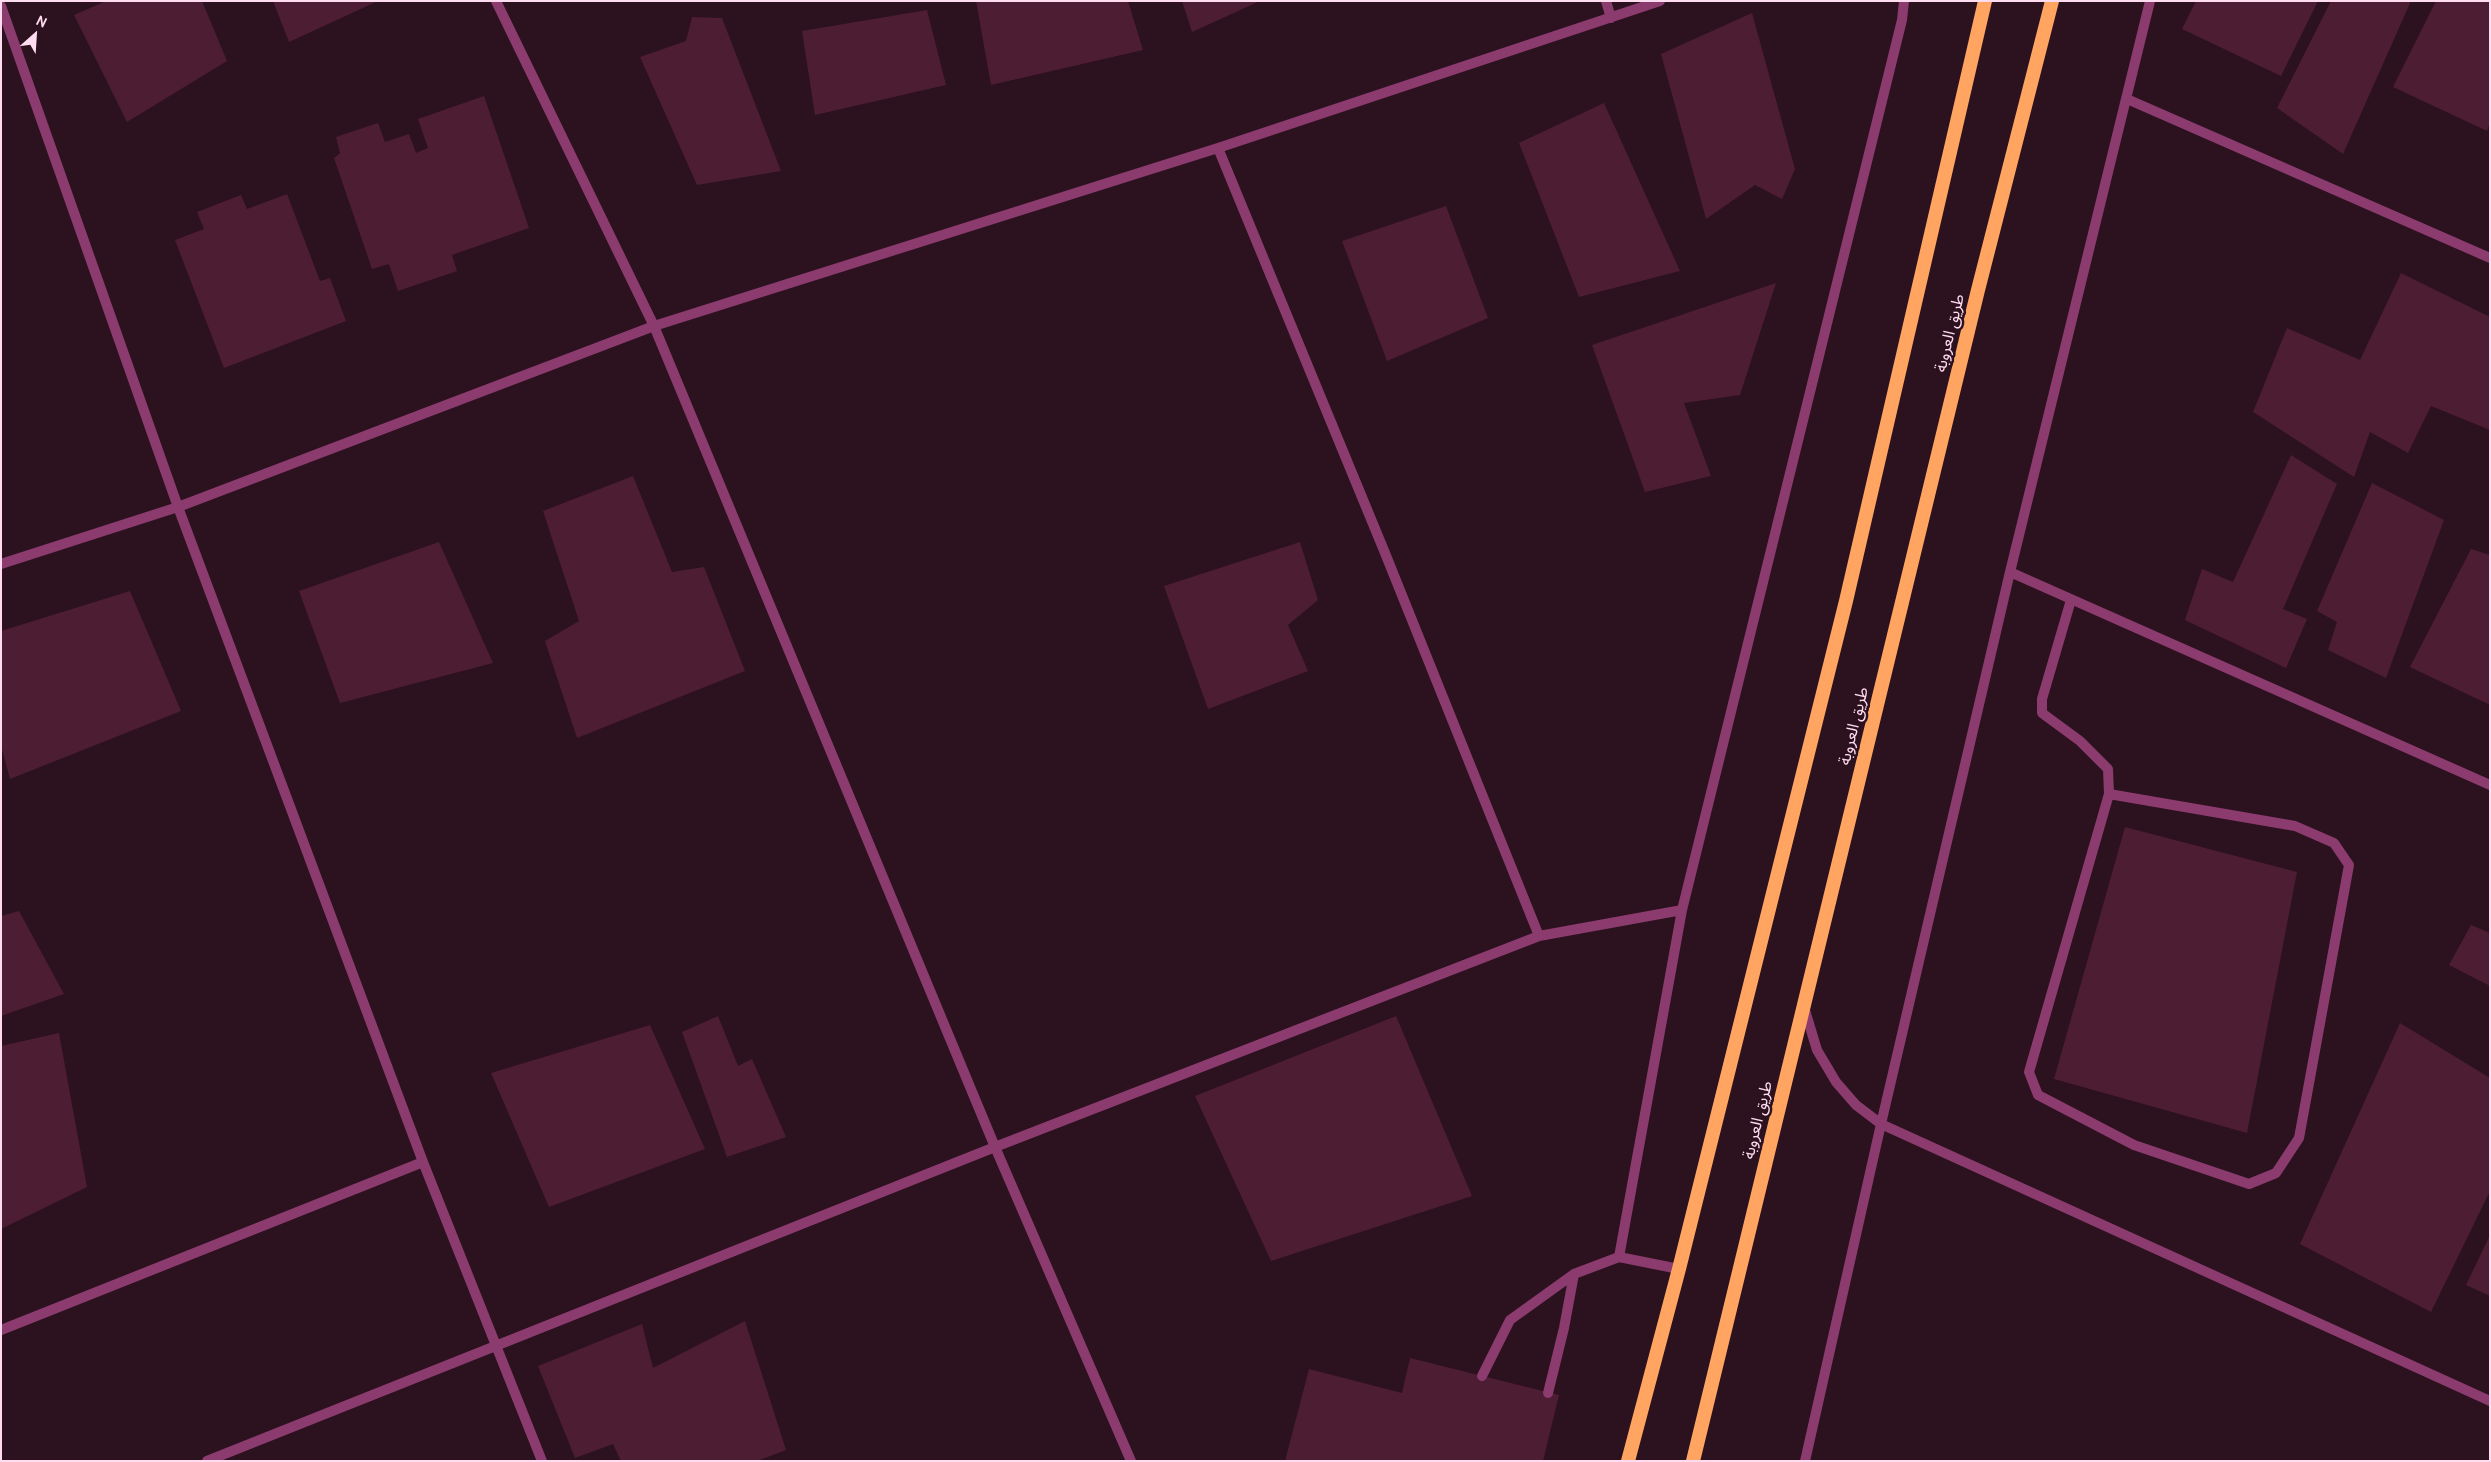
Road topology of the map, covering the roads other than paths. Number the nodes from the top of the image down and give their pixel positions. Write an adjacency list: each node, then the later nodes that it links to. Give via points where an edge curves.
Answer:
1 (496, 1): 13 (street)
2 (1606, 1): 9 (street)
3 (1660, 1): 9 (street)
4 (1904, 1): 20 (street, via 1902,20)
5 (1985, 1): 27 (highway, via 1846,601)
6 (2052, 1): 22 (highway, طريق العروبة, via 1978,290)
7 (2150, 1): 10 (street)
8 (1, 6): 14 (street)
9 (1611, 18): 11 (street)
10 (2127, 99): 12 (street); 16 (street)
11 (1218, 148): 13 (street); 21 (street)
12 (2490, 258)
13 (654, 326): 14 (street); 24 (street)
14 (178, 507): 15 (street); 25 (street)
15 (1, 564)
16 (2010, 572): 17 (street); 23 (street)
17 (2071, 600): 18 (street); 19 (street, via 2042,700 2042,713 2080,741 2108,768)
18 (2490, 785)
19 (2109, 794): 19 (street, via 2029,1072 2038,1094 2134,1145 2249,1184 2276,1173 2299,1138 2349,865 2334,843 2295,826)
20 (1682, 910): 21 (street); 26 (street)
21 (1539, 936): 24 (street)
22 (1804, 1006): 23 (street, via 1816,1050 1836,1082 1856,1105); 38 (highway, طريق العروبة)
23 (1881, 1124): 33 (street); 39 (street)
24 (995, 1147): 30 (street); 36 (street)
25 (424, 1162): 29 (street); 30 (street)
26 (1619, 1257): 27 (street); 28 (street)
27 (1678, 1269): 37 (highway)
28 (1574, 1274): 31 (street, via 1510,1320); 32 (street)
29 (1, 1330)
30 (497, 1345): 34 (street); 35 (street)
31 (1482, 1376)
32 (1548, 1393)
33 (2490, 1401)
34 (208, 1461)
35 (542, 1461)
36 (1130, 1461)
37 (1628, 1461)
38 (1693, 1461)
39 (1805, 1461)

